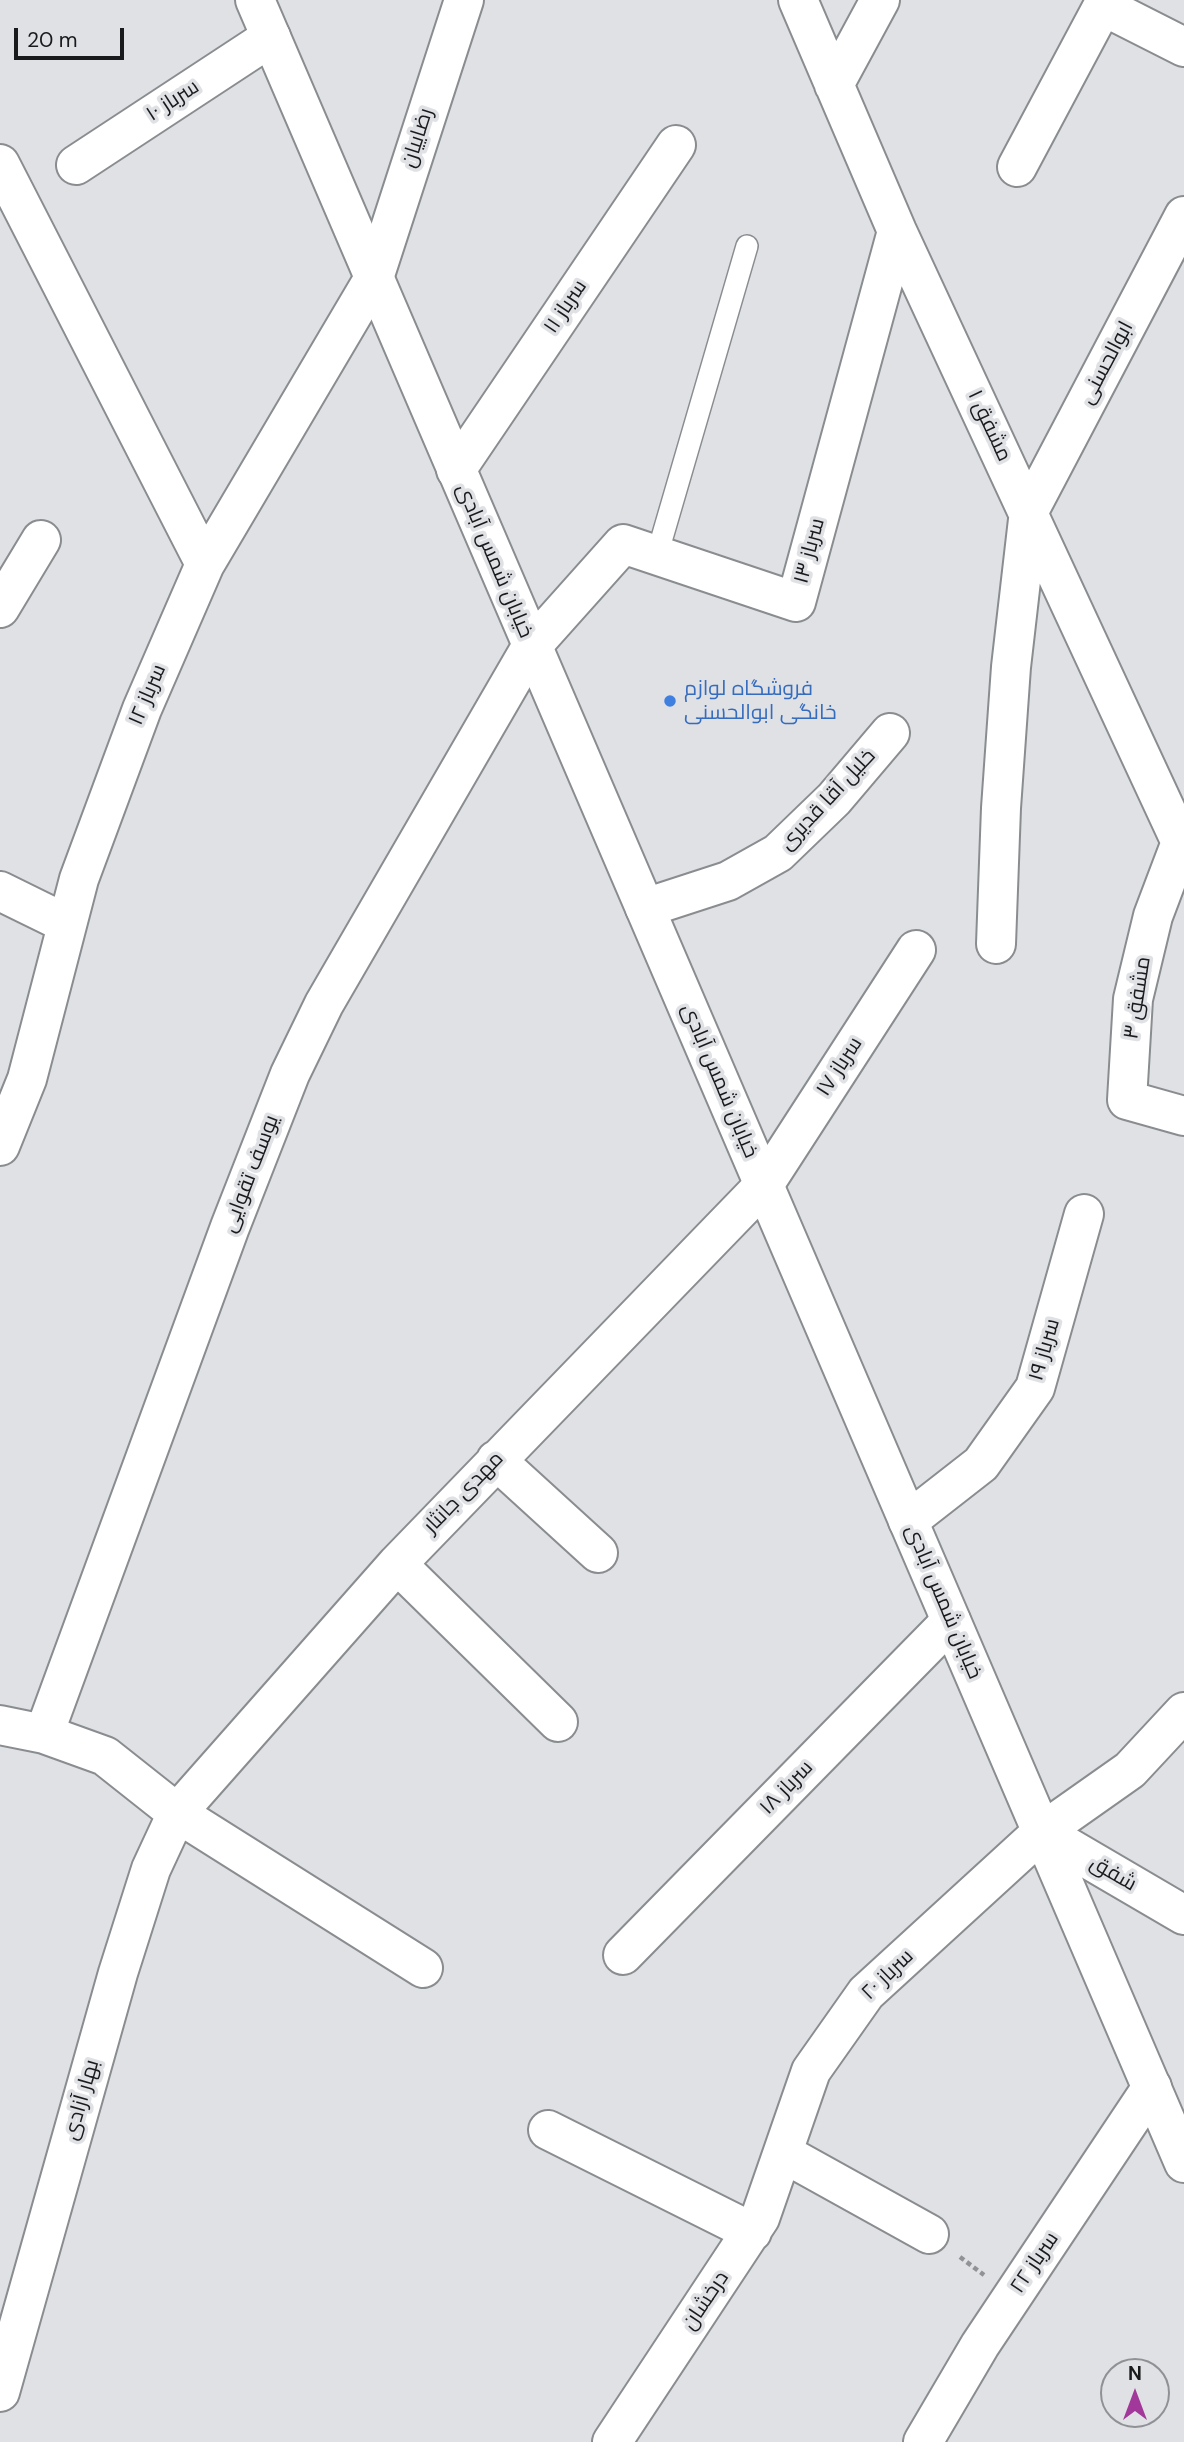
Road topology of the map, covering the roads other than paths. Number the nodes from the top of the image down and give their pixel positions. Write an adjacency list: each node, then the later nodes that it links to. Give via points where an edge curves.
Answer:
1 (255, 0): 6 (street, خیابان شمس آبادی)
2 (464, 0): 16 (street, رضاییان)
3 (798, 0): 8 (street, مشفق ۱)
4 (880, 0): 8 (street)
5 (1105, 3): 7 (street); 12 (street)
6 (271, 37): 11 (street, سرباز ۱۰); 16 (street, خیابان شمس آبادی)
7 (1184, 47)
8 (834, 85): 14 (street, مشفق ۱)
9 (676, 145): 17 (street, سرباز ۱۱)
10 (0, 164): 21 (street)
11 (76, 165)
12 (1017, 167)
13 (1184, 216): 18 (street, ابوالحسنی)
14 (897, 232): 18 (street, مشفق ۱); 20 (street, سرباز ۱۳, via 796,602)
15 (747, 246): 20 (lane)
16 (374, 278): 17 (street, خیابان شمس آبادی); 21 (street, سرباز ۱۲)
17 (456, 470): 23 (street, خیابان شمس آبادی)
18 (1029, 511): 25 (street, مشفق ۱); 29 (street, via 1010,680)
19 (41, 541): 22 (street)
20 (657, 555): 23 (street, سرباز ۱۳, via 623,544)
21 (205, 564): 28 (street, سرباز ۱۲, via 107,796)
22 (0, 608)
23 (531, 647): 27 (street, خیابان شمس آبادی); 43 (street, یوسف تقوایی, via 324,1004 290,1074)
24 (890, 733): 27 (street, خلیل آقا قدیری, via 834,799 778,853 728,881)
25 (1182, 846): 31 (street, مشفق ۳, via 1153,916 1133,999 1127,1100)
26 (0, 891): 28 (street)
27 (645, 908): 33 (street, خیابان شمس آبادی)
28 (67, 925): 32 (street, سرباز ۱۲, via 27,1079)
29 (996, 943)
30 (916, 950): 33 (street, سرباز ۱۷)
31 (1184, 1116)
32 (0, 1146)
33 (764, 1185): 35 (street, مهدی جانثار); 36 (street, خیابان شمس آبادی)
34 (1084, 1214): 36 (street, سرباز ۱۹, via 1035,1388 981,1464)
35 (496, 1460): 37 (street); 38 (street, مهدی جانثار)
36 (908, 1521): 39 (street, خیابان شمس آبادی)
37 (598, 1553)
38 (397, 1564): 41 (street); 44 (street, مهدی جانثار)
39 (951, 1620): 45 (street, خیابان شمس آبادی); 47 (street, سرباز ۱۸)
40 (1184, 1712): 45 (street, سرباز ۲۰, via 1130,1770)
41 (558, 1723)
42 (0, 1725): 43 (street)
43 (44, 1734): 44 (street, via 105,1756)
44 (177, 1813): 48 (street); 55 (street, بهار آزادی, via 151,1869 118,1973)
45 (1042, 1832): 46 (street, شفق); 49 (street, خیابان شمس آبادی); 51 (street, سرباز ۲۰, via 866,1993 811,2071)
46 (1184, 1915)
47 (623, 1955)
48 (423, 1968)
49 (1152, 2087): 52 (street, خیابان شمس آبادی); 57 (street, سرباز ۲۲, via 1012,2296)
50 (548, 2130): 53 (street)
51 (783, 2152): 53 (street, درخشان); 54 (street)
52 (1184, 2162)
53 (752, 2232): 56 (street, درخشان)
54 (929, 2234)
55 (0, 2392)
56 (612, 2442)
57 (923, 2442)

